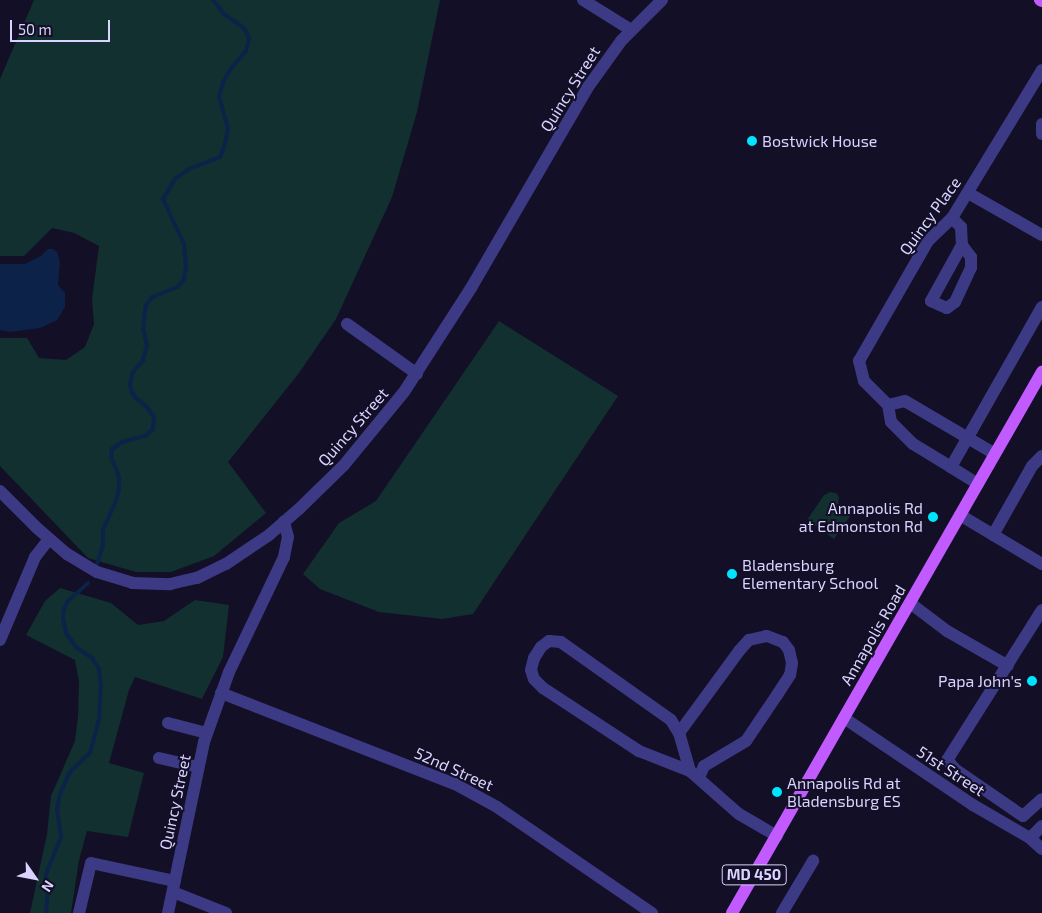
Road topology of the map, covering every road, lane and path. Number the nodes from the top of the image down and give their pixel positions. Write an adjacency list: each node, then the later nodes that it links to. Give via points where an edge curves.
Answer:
1 (583, 0): 3 (street)
2 (662, 0): 3 (street, Quincy Street)
3 (631, 30): 14 (street, Quincy Street, via 588,87)
4 (1042, 70): 7 (street, Quincy Place)
5 (1042, 124): 6 (street)
6 (1042, 134)
7 (968, 193): 8 (street, Quincy Place); 9 (street)
8 (952, 218): 10 (street, via 961,227); 15 (street, Quincy Place, via 928,241 859,361 864,382)
9 (1042, 235)
10 (962, 246)
11 (1042, 307): 16 (street)
12 (347, 324): 14 (street)
13 (1042, 372): 17 (main road, Annapolis Road / MD 450)
14 (417, 374): 23 (street, Quincy Street, via 362,445)
15 (888, 405): 16 (street, via 905,400); 19 (street, Quincy Place, via 891,422 913,444)
16 (968, 438): 17 (street); 19 (street)
17 (995, 454): 20 (main road, Annapolis Road / MD 450)
18 (1042, 456): 24 (street, via 1032,466)
19 (951, 467): 20 (street, Quincy Place)
20 (978, 484): 22 (main road, Annapolis Road / MD 450)
21 (0, 491): 25 (street)
22 (960, 515): 24 (street); 27 (main road, Annapolis Road / MD 450)
23 (284, 522): 25 (street, via 211,572 184,582 157,585 132,583 97,572); 31 (street, Quincy Street, via 288,537 284,557)
24 (993, 535): 26 (street)
25 (49, 540): 29 (street, via 35,558)
26 (1041, 561)
27 (910, 603): 30 (street, via 948,631); 32 (main road, Annapolis Road / MD 450)
28 (1042, 610): 30 (street)
29 (0, 640)
30 (1008, 666): 39 (street, via 947,760 956,770 1024,816)
31 (221, 693): 34 (street, Quincy Street); 49 (street, 52nd Street, via 455,784 497,807)
32 (844, 718): 41 (main road, Annapolis Road / MD 450); 42 (street, 51st Street, via 949,790)
33 (168, 723): 34 (street)
34 (207, 733): 37 (street, Quincy Street)
35 (679, 733): 38 (street); 38 (street, via 749,640 767,636 783,642 792,663 790,674 746,741); 38 (street, via 671,720 560,642 549,642 534,658 531,670 543,688 639,752)
36 (159, 758): 37 (street)
37 (198, 767): 45 (street, Quincy Street)
38 (694, 774): 41 (street, via 740,814)
39 (1042, 798)
40 (1042, 826): 42 (street)
41 (777, 836): 50 (main road, Annapolis Road / MD 450)
42 (1030, 838): 43 (street, 51st Street)
43 (1042, 849)
44 (813, 861): 51 (street)
45 (174, 886): 46 (street, via 91,863); 47 (street, Quincy Street); 48 (street)
46 (79, 913)
47 (168, 913)
48 (226, 913)
49 (652, 913)
50 (732, 913)
51 (782, 913)

